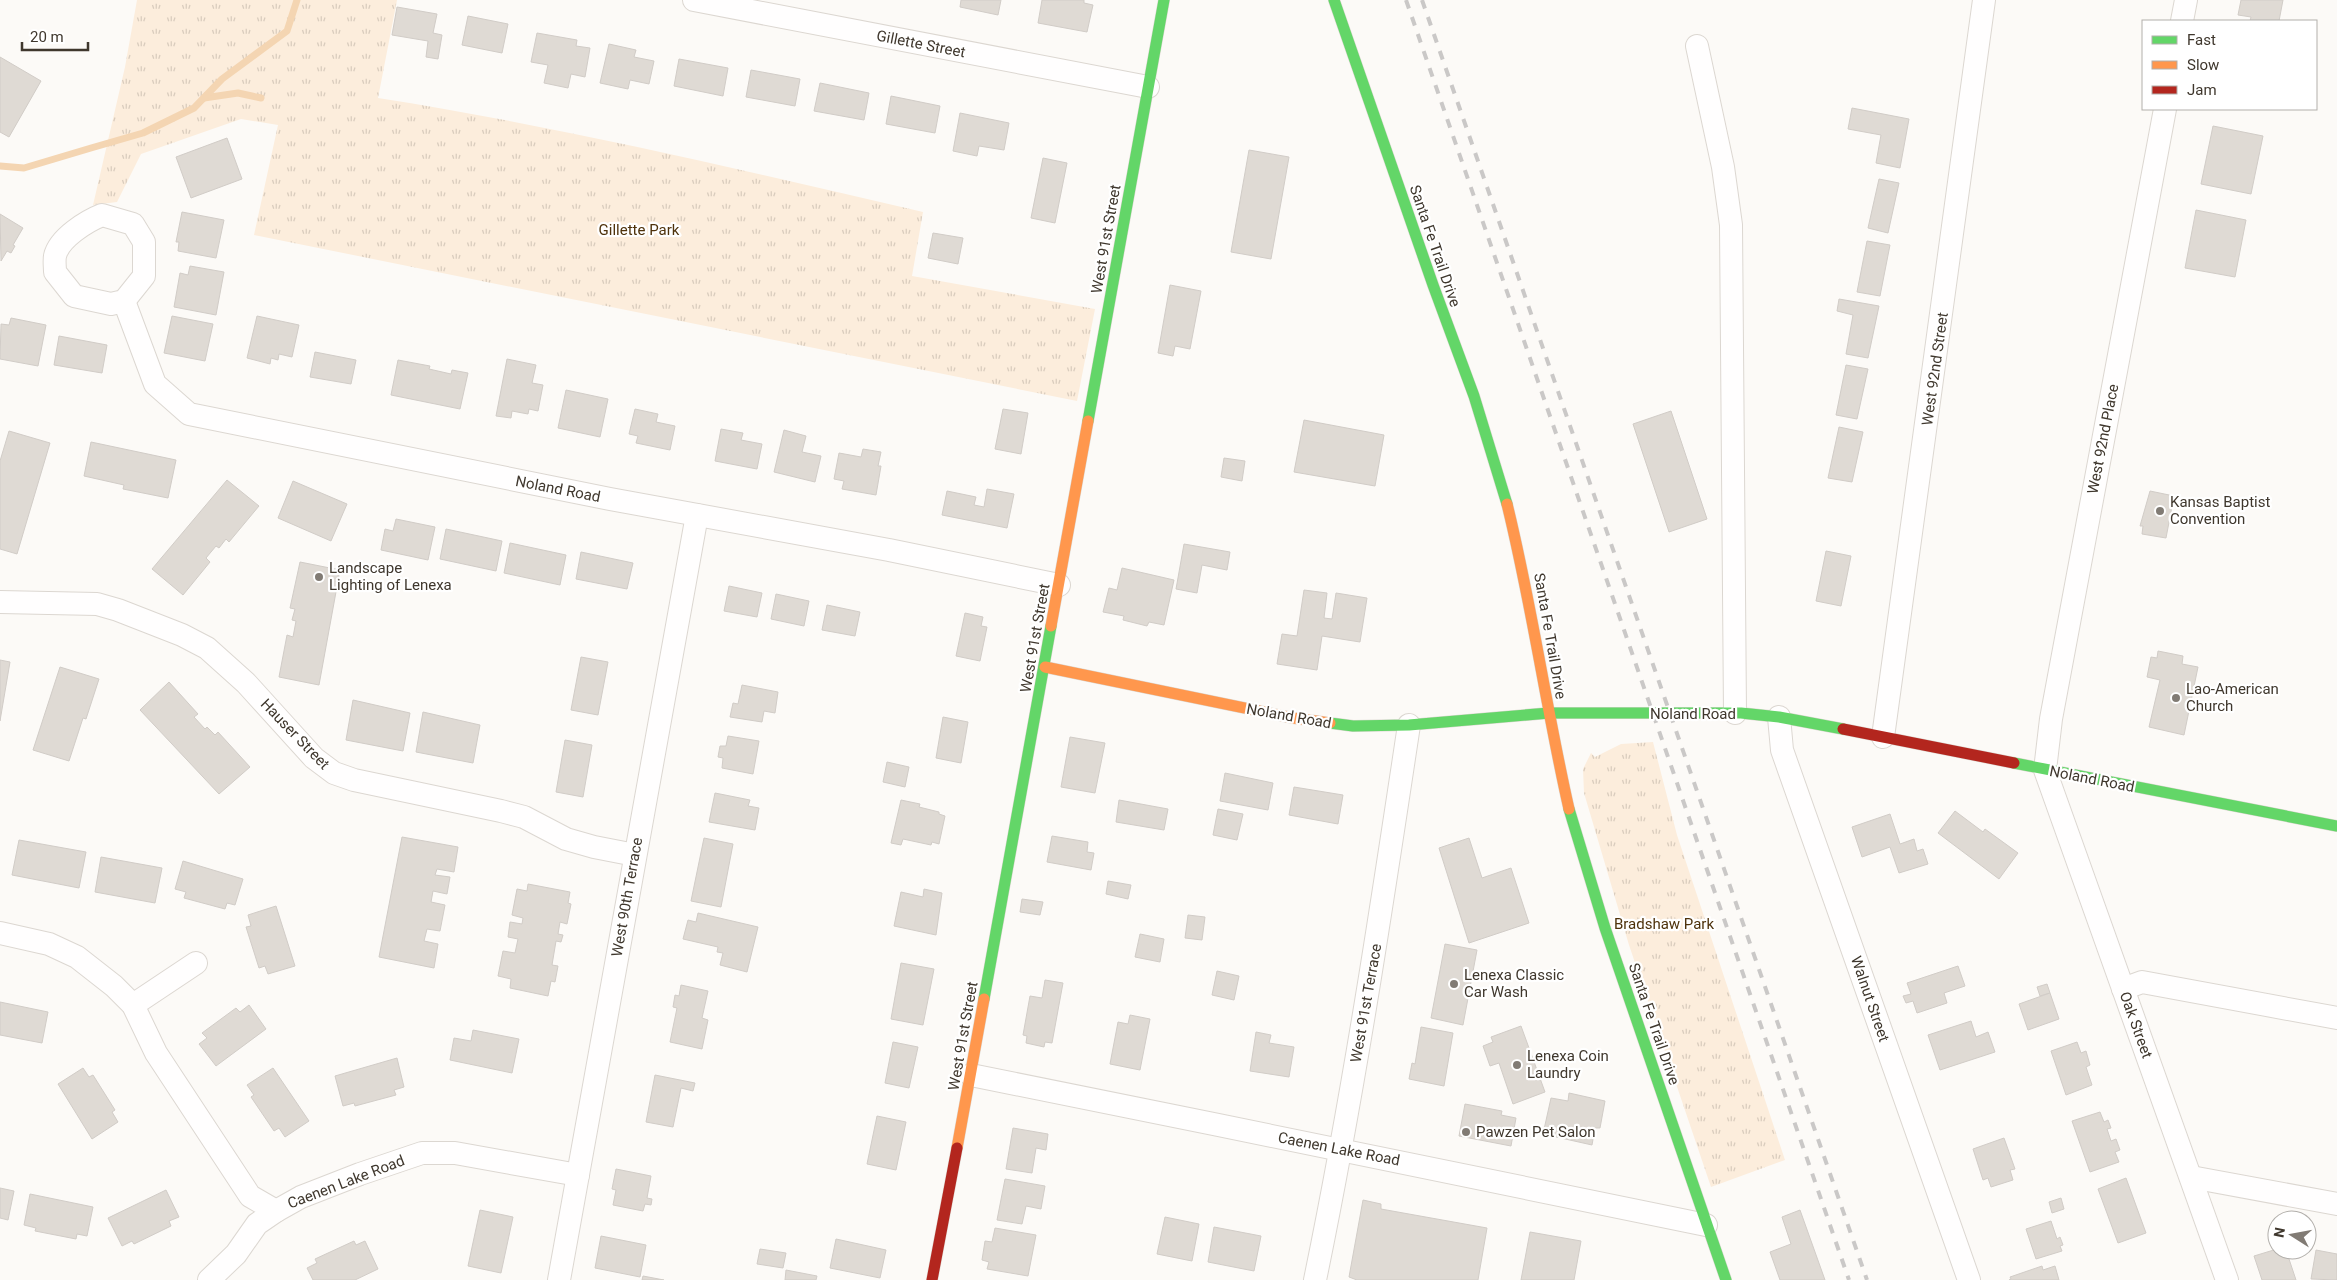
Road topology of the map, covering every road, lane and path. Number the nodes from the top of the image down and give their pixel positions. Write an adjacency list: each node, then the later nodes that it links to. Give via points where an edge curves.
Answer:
1 (694, 0): 8 (street, Gillette Street)
2 (1164, 0): 8 (street, West 91st Street)
3 (1334, 0): 15 (street, Santa Fe Trail Drive, via 1474,396 1503,488 1522,565)
4 (1984, 0): 19 (street, West 92nd Street)
5 (2186, 0): 6 (street)
6 (2182, 20)
7 (1698, 46): 16 (street, via 1723,167 1731,225)
8 (1148, 87): 12 (street, West 91st Street)
9 (2165, 110): 20 (street, West 92nd Place, via 2051,718)
10 (124, 301): 11 (street, Noland Road, via 155,384 190,414)
11 (697, 515): 12 (street, Noland Road); 22 (street, West 90th Terrace)
12 (1059, 585): 14 (street, West 91st Street)
13 (0, 602): 22 (street, Hauser Street, via 97,604 164,628 207,648 246,683 314,758 334,773 354,780 501,810 524,817 566,839)
14 (1044, 667): 18 (street, Noland Road, via 1293,718 1353,726); 28 (street, West 91st Street)
15 (1549, 713): 16 (street, Noland Road); 18 (street, Noland Road); 34 (street, Santa Fe Trail Drive, via 1574,828)
16 (1735, 713): 17 (street, Noland Road)
17 (1779, 717): 19 (street, Noland Road); 41 (street, Walnut Street, via 1782,750)
18 (1409, 725): 29 (street, West 91st Terrace)
19 (1883, 737): 20 (street, Noland Road)
20 (2045, 770): 21 (street, Noland Road); 25 (street, Oak Street)
21 (2337, 826)
22 (635, 855): 30 (street, West 90th Terrace)
23 (0, 933): 26 (street, Caenen Lake Road, via 49,944 78,957)
24 (196, 962): 26 (street)
25 (2123, 989): 27 (street, via 2142,982); 31 (street, Oak Street)
26 (133, 1005): 33 (street, Caenen Lake Road, via 156,1052 250,1196)
27 (2337, 1018)
28 (971, 1075): 29 (street, Caenen Lake Road); 38 (street, West 91st Street)
29 (1342, 1151): 34 (street, Caenen Lake Road, via 1470,1174); 39 (street, West 91st Terrace)
30 (578, 1175): 33 (street, Caenen Lake Road, via 455,1152 422,1153 309,1193); 37 (street, West 90th Terrace)
31 (2191, 1177): 32 (street); 35 (street, Oak Street)
32 (2337, 1204)
33 (276, 1211): 36 (street, via 257,1224 236,1254)
34 (1706, 1225): 40 (street, Santa Fe Trail Drive)
35 (2223, 1279)
36 (209, 1280)
37 (559, 1280)
38 (932, 1280)
39 (1315, 1280)
40 (1726, 1280)
41 (1969, 1280)

